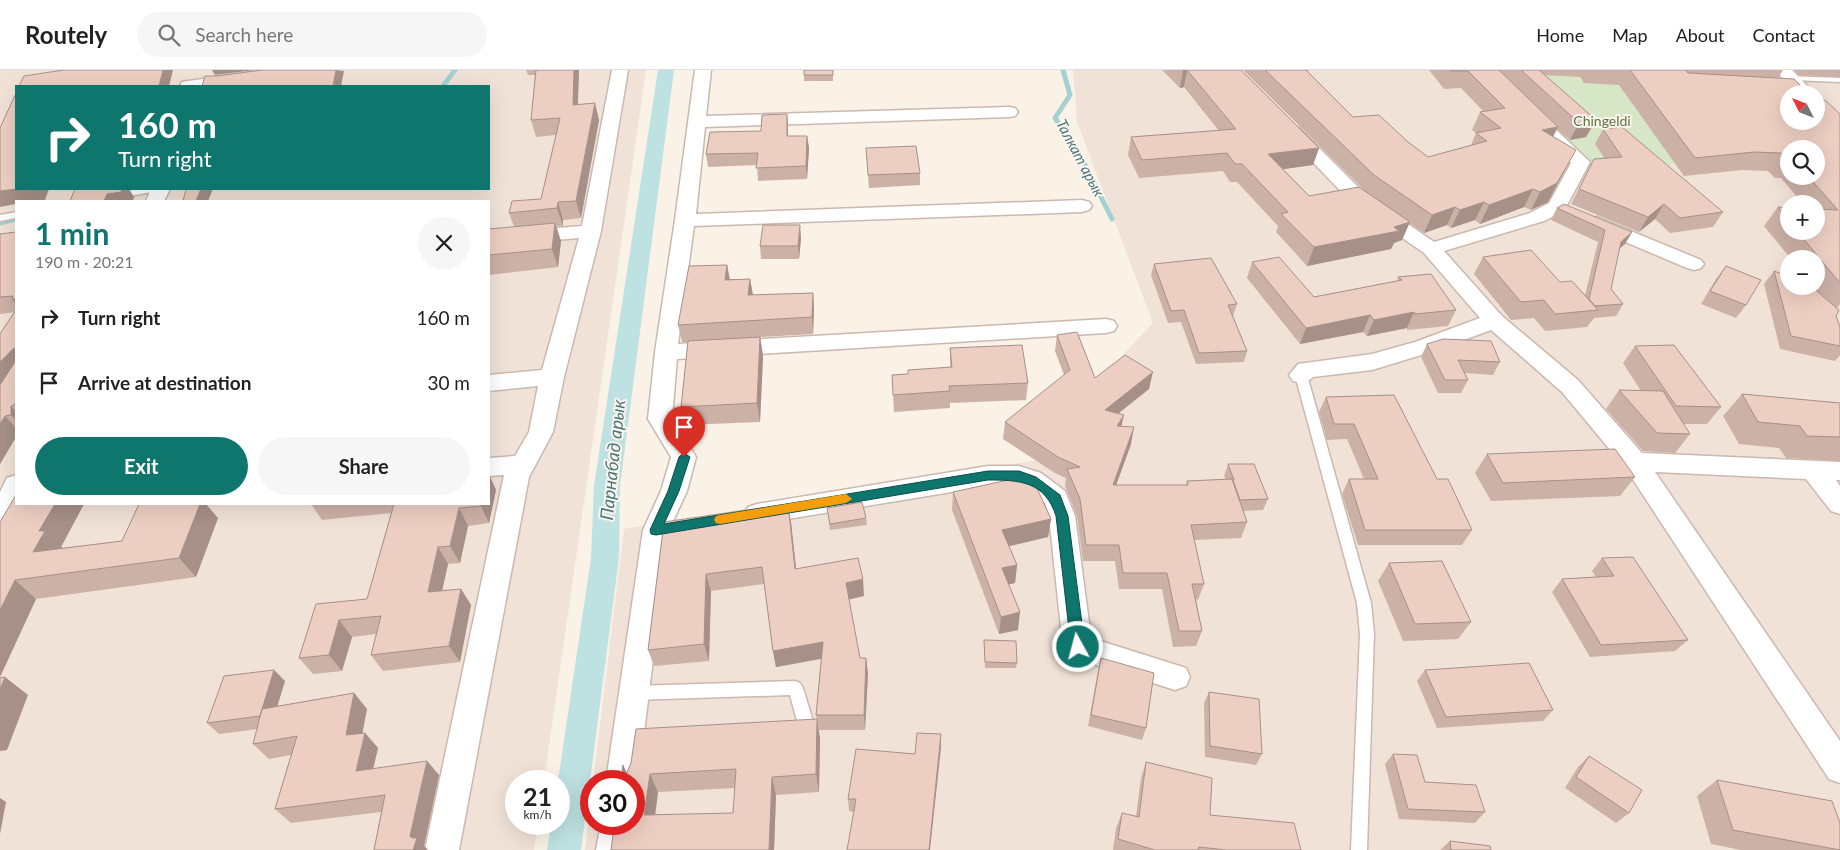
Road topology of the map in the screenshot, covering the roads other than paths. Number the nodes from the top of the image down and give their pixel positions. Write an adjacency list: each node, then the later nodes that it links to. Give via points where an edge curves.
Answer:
1 (191, 70): 7 (street)
2 (305, 70): 8 (street)
3 (620, 70): 20 (street)
4 (703, 70): 11 (street)
5 (1484, 70): 16 (street, via 1581,162)
6 (1840, 80): 9 (lane)
7 (188, 85)
8 (195, 85)
9 (1797, 85)
10 (1009, 112): 11 (street)
11 (698, 122): 19 (street)
12 (1283, 122): 22 (street, via 1359,199)
13 (147, 190): 14 (lane)
14 (93, 200)
15 (1082, 206): 19 (street)
16 (1557, 206): 22 (street, via 1537,218); 23 (street)
17 (15, 215): 18 (lane)
18 (0, 218)
19 (685, 220): 26 (street)
20 (592, 231): 21 (street); 28 (street)
21 (490, 240)
22 (1431, 249): 24 (street)
23 (1694, 264)
24 (1494, 321): 27 (street, via 1423,348 1372,362 1306,370); 30 (street, via 1570,386)
25 (1106, 326): 26 (street)
26 (666, 352): 40 (street, via 660,418 684,457 674,491)
27 (1301, 375): 49 (lane, via 1364,603 1367,634)
28 (552, 377): 29 (street); 31 (street, via 541,432)
29 (490, 383)
30 (1635, 462): 33 (street); 44 (street)
31 (523, 464): 32 (street); 47 (street, via 516,477)
32 (490, 468)
33 (1813, 470): 34 (street); 36 (street)
34 (1840, 471)
35 (15, 487): 38 (street)
36 (1840, 504)
37 (734, 517): 41 (street, via 988,476 1019,476 1032,480 1056,498 1062,516 1078,647)
38 (0, 520)
39 (685, 525): 40 (street)
40 (656, 530): 42 (street)
41 (1175, 677)
42 (633, 693): 43 (lane, via 795,688); 45 (street)
43 (807, 728)
44 (1840, 768)
45 (623, 770)
46 (615, 835): 48 (street)
47 (442, 850)
48 (613, 850)
49 (1359, 850)

